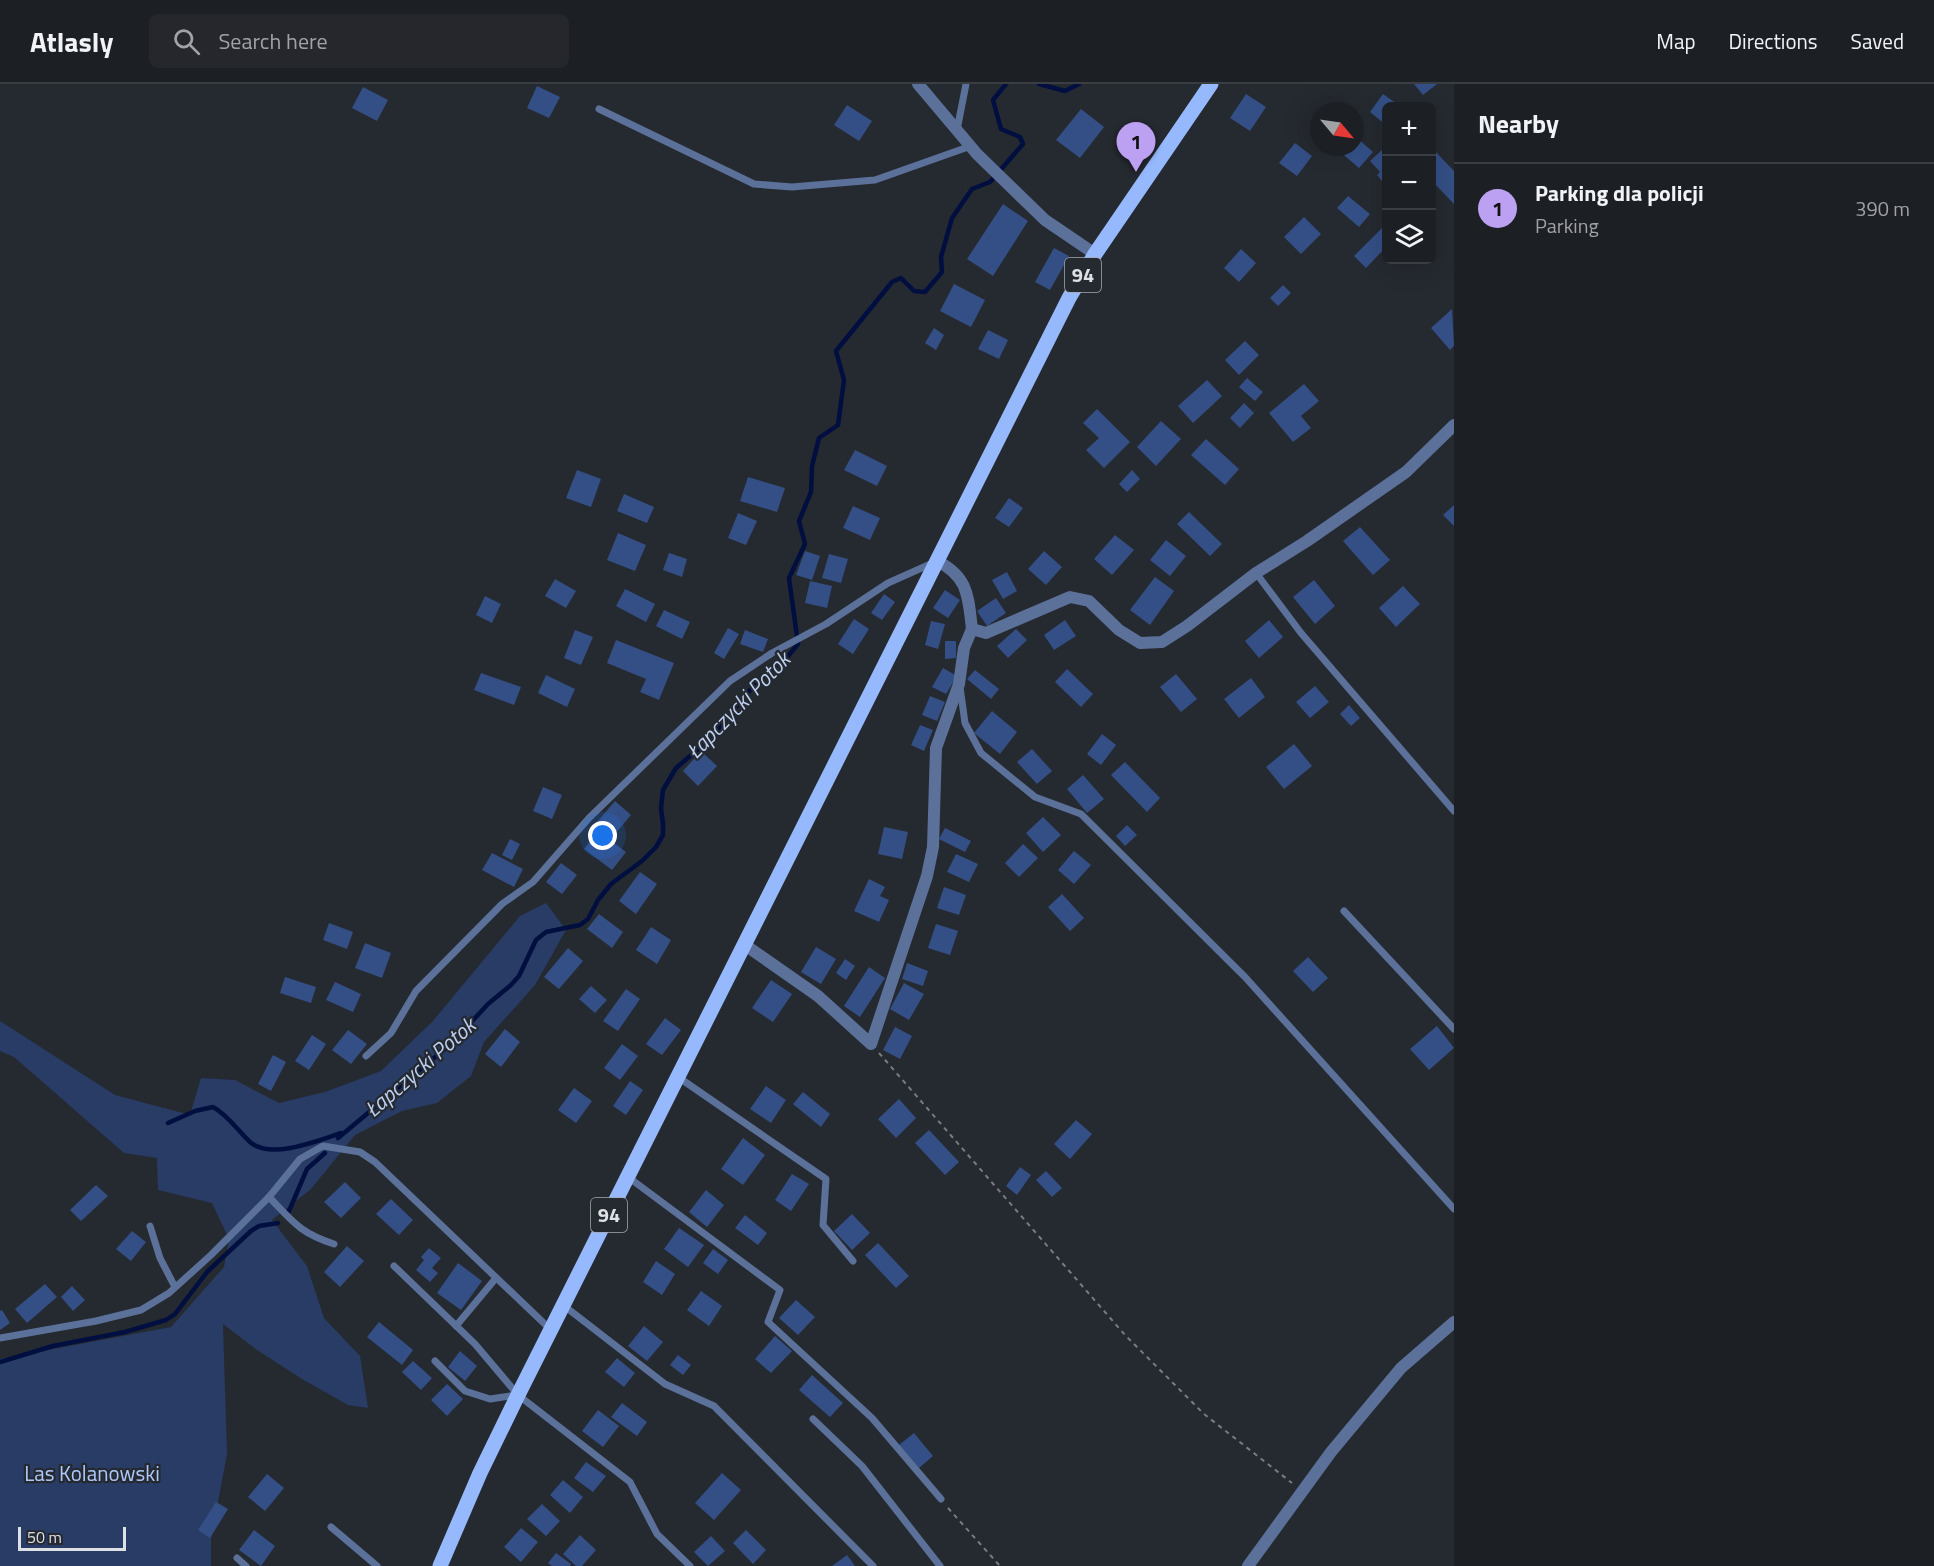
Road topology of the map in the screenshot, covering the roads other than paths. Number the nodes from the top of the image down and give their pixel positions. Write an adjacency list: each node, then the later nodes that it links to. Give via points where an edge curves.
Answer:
1 (918, 84): 5 (street)
2 (966, 84): 5 (lane)
3 (1211, 84): 7 (main road, 94)
4 (599, 109): 6 (lane, via 754,184 792,187 875,180)
5 (957, 130): 6 (street)
6 (971, 146): 7 (street, via 1045,220)
7 (1095, 254): 9 (main road, 94)
8 (1454, 425): 10 (street, via 1407,472)
9 (937, 561): 11 (street, via 957,573 967,590); 15 (main road, 94); 17 (lane, via 888,583 730,681 589,818 533,882 502,904 416,992 391,1033)
10 (1256, 573): 11 (street, via 1162,642 1140,643 1119,630 1089,601 1070,597 986,633); 13 (lane, via 1301,633)
11 (972, 629): 12 (street, via 964,648)
12 (959, 684): 15 (street, via 936,748 933,847 927,876 871,1044 818,996); 21 (lane, via 965,723 981,753 1035,797 1081,814 1245,977)
13 (1454, 812)
14 (1344, 911): 16 (lane)
15 (745, 945): 18 (main road, 94)
16 (1454, 1029)
17 (366, 1056)
18 (678, 1077): 19 (main road, 94); 24 (lane, via 826,1179 823,1225)
19 (628, 1177): 28 (main road, 94); 36 (lane, via 780,1290 768,1322 872,1418)
20 (269, 1197): 23 (lane, via 296,1226); 26 (lane, via 300,1159 323,1146 360,1152); 27 (lane)
21 (1454, 1209)
22 (150, 1226): 27 (lane)
23 (334, 1244)
24 (853, 1261)
25 (394, 1266): 30 (lane)
26 (496, 1278): 30 (lane); 31 (lane)
27 (175, 1287): 32 (lane, via 141,1310)
28 (564, 1305): 31 (main road, 94); 43 (lane, via 665,1384 714,1406)
29 (1454, 1322): 45 (street, via 1401,1368 1331,1452)
30 (456, 1326): 34 (lane)
31 (551, 1330): 34 (main road, 94)
32 (0, 1338)
33 (435, 1361): 34 (lane, via 465,1390 490,1399)
34 (518, 1395): 39 (main road, 94, via 480,1473); 42 (lane, via 630,1482 657,1534)
35 (813, 1419): 44 (lane, via 862,1466)
36 (940, 1498)
37 (332, 1527): 41 (lane)
38 (237, 1558): 40 (lane)
39 (444, 1564)
40 (246, 1566)
41 (377, 1566)
42 (690, 1566)
43 (873, 1566)
44 (940, 1566)
45 (1248, 1566)

